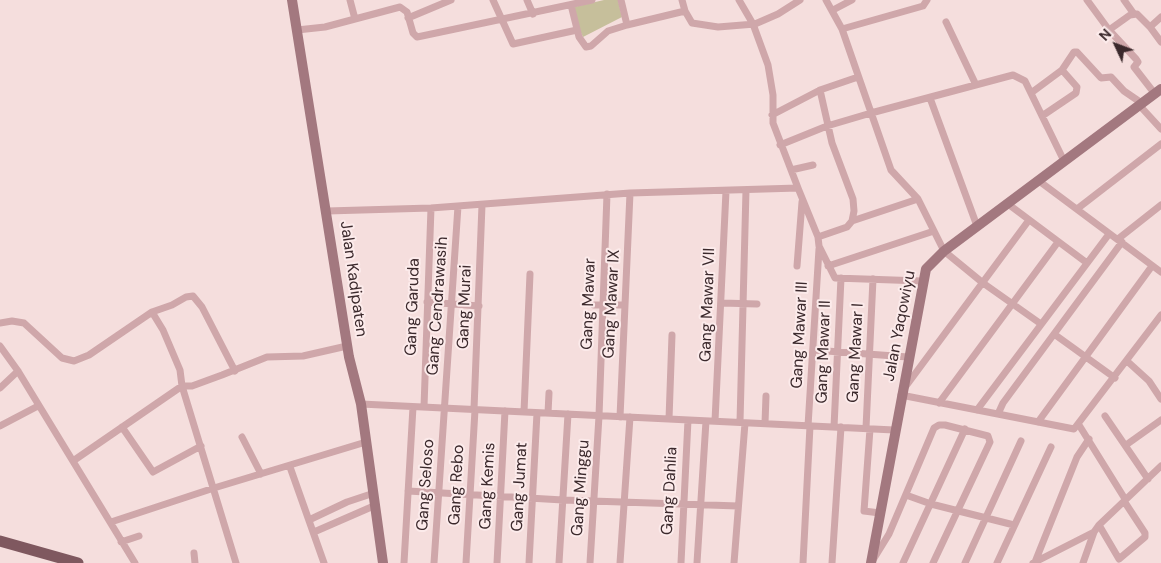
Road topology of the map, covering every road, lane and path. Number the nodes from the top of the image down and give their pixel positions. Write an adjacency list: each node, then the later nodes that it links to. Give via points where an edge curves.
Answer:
1 (292, 0): 30 (street, Jalan Kadipaten)
2 (350, 0): 23 (street)
3 (451, 0): 22 (street)
4 (493, 0): 24 (street)
5 (527, 0): 19 (street)
6 (592, 0): 16 (street)
7 (622, 0): 27 (street)
8 (682, 0): 17 (street)
9 (740, 0): 26 (street)
10 (800, 0): 26 (street, via 775,16)
11 (826, 0): 18 (street)
12 (852, 0): 18 (street)
13 (927, 0): 29 (street, via 923,6)
14 (1088, 0): 32 (street)
15 (1124, 0): 20 (street)
16 (571, 5): 19 (street); 31 (street)
17 (685, 10): 26 (street, via 694,24 718,27); 27 (street)
18 (833, 10): 29 (street)
19 (533, 14): 24 (street)
20 (1134, 14): 28 (street, via 1140,15); 32 (street)
21 (1161, 17): 28 (street)
22 (408, 18): 23 (street, via 400,7); 24 (street, via 417,37)
23 (355, 19): 30 (street)
24 (501, 19): 31 (street, via 515,45)
25 (946, 22): 36 (street)
26 (753, 24): 43 (street, via 770,72)
27 (627, 25): 31 (street, via 608,31 588,48 582,43)
28 (1150, 26): 33 (street)
29 (842, 29): 35 (street)
30 (297, 30): 66 (street, Jalan Kadipaten)
31 (577, 30)
32 (1109, 30): 38 (street, via 1136,59 1138,62 1134,67)
33 (1161, 42)
34 (1062, 70): 39 (street); 41 (street, via 1077,52 1101,78 1111,77); 44 (street, via 1078,91)
35 (858, 76): 37 (street); 42 (street)
36 (976, 85): 39 (street, via 1013,75 1025,81); 40 (street)
37 (820, 90): 43 (street); 45 (street)
38 (1158, 92): 41 (street, Jalan Yaqowiyu)
39 (1031, 93): 44 (street)
40 (930, 98): 42 (street); 69 (street)
41 (1142, 105): 46 (street); 49 (street, Jalan Yaqowiyu)
42 (871, 113): 45 (street); 59 (street, via 891,170)
43 (772, 115): 47 (street)
44 (1042, 116): 49 (street)
45 (827, 126): 47 (street); 68 (street, via 853,199)
46 (1161, 130)
47 (780, 144): 51 (street)
48 (1161, 144): 65 (street)
49 (1064, 161): 52 (street, Jalan Yaqowiyu)
50 (813, 165): 51 (street)
51 (792, 170): 53 (street)
52 (1039, 181): 60 (street, Jalan Yaqowiyu); 65 (street)
53 (798, 188): 55 (street); 58 (street)
54 (726, 190): 55 (street); 56 (street); 88 (street, Gang Mawar VII)
55 (746, 190): 89 (street)
56 (630, 193): 57 (street); 95 (street, Gang Mawar IX)
57 (607, 194): 61 (street); 94 (street, Gang Mawar)
58 (802, 199): 72 (street); 78 (street)
59 (918, 199): 68 (street); 70 (street)
60 (1008, 204): 67 (street); 69 (street, Jalan Yaqowiyu)
61 (482, 205): 63 (street); 96 (street, Gang Murai)
62 (1161, 205): 73 (street)
63 (458, 206): 64 (street); 91 (street, Gang Cendrawasih)
64 (431, 208): 66 (street); 87 (street, Gang Garuda)
65 (1077, 209): 71 (street)
66 (327, 212): 104 (street, Jalan Kadipaten)
67 (1029, 220): 74 (street); 86 (street)
68 (852, 221): 72 (street, via 844,229)
69 (977, 226): 76 (street, Jalan Yaqowiyu)
70 (934, 231): 76 (street); 79 (street)
71 (1109, 234): 73 (street); 77 (street)
72 (818, 237): 75 (street)
73 (1120, 240): 80 (street); 101 (street)
74 (1058, 242): 77 (street); 90 (street)
75 (819, 246): 79 (street); 105 (street, Gang Mawar III)
76 (944, 251): 85 (street, Jalan Yaqowiyu, via 928,265); 86 (street)
77 (1087, 263): 100 (street)
78 (797, 266)
79 (828, 266): 83 (street, via 832,275)
80 (1152, 266): 81 (street); 109 (street)
81 (1161, 271)
82 (530, 274): 129 (street)
83 (841, 278): 84 (street); 106 (street, Gang Mawar II)
84 (873, 279): 85 (street); 107 (street, Gang Mawar I)
85 (922, 280): 108 (street, Jalan Yaqowiyu)
86 (983, 283): 90 (street); 116 (street)
87 (427, 302): 91 (street); 124 (street, Gang Garuda)
88 (722, 302): 89 (street); 142 (street, Gang Mawar VII)
89 (744, 303): 93 (street); 143 (street)
90 (1012, 303): 100 (street); 120 (street)
91 (451, 304): 96 (street); 125 (street, Gang Cendrawasih)
92 (594, 304): 94 (street)
93 (757, 304)
94 (603, 305): 95 (street); 134 (street, Gang Mawar)
95 (625, 305): 135 (street, Gang Mawar IX)
96 (479, 306): 126 (street, Gang Murai)
97 (152, 312): 99 (street, via 74,362 62,358 24,323 12,320); 112 (street, via 186,296 193,296); 114 (street, via 175,357)
98 (1161, 315): 110 (street)
99 (0, 324)
100 (1041, 324): 127 (street)
101 (1054, 334): 109 (street); 133 (street, via 1002,403)
102 (672, 335): 138 (street)
103 (0, 346): 111 (street)
104 (348, 346): 112 (street, via 303,356 267,357); 121 (street, Jalan Kadipaten)
105 (813, 350): 106 (street); 148 (street, Gang Mawar III)
106 (838, 351): 107 (street); 150 (street, Gang Mawar II)
107 (869, 353): 108 (street); 151 (street, Gang Mawar I)
108 (908, 357): 116 (street, Jalan Yaqowiyu)
109 (1086, 357): 113 (street); 144 (street)
110 (1127, 361): 113 (street); 119 (street, via 1149,381)
111 (18, 371): 115 (street); 122 (street)
112 (235, 371): 114 (street, via 192,386)
113 (1115, 378): 146 (street)
114 (182, 386): 149 (street); 159 (street)
115 (0, 388)
116 (902, 392): 120 (street); 153 (street, Jalan Yaqowiyu)
117 (550, 393): 131 (street)
118 (766, 396): 145 (street)
119 (1161, 399)
120 (939, 403): 127 (street)
121 (361, 404): 123 (street); 157 (street, Jalan Kadipaten)
122 (38, 406): 147 (street); 161 (street)
123 (413, 406): 124 (street); 167 (street)
124 (424, 407): 125 (street)
125 (445, 408): 126 (street); 168 (street, Gang Seloso)
126 (475, 409): 128 (street); 170 (street, Gang Rebo)
127 (977, 410): 133 (street)
128 (506, 411): 129 (street); 171 (street, Gang Kemis)
129 (524, 412): 130 (street)
130 (537, 412): 131 (street); 173 (street, Gang Jumat)
131 (548, 413): 132 (street)
132 (568, 414): 134 (street); 174 (street)
133 (998, 414): 144 (street)
134 (599, 416): 135 (street); 175 (street, Gang Minggu)
135 (620, 416): 137 (street)
136 (1105, 416): 158 (street)
137 (630, 417): 138 (street); 177 (street)
138 (669, 419): 139 (street)
139 (688, 420): 141 (street); 178 (street, Gang Dahlia)
140 (1161, 420): 158 (street)
141 (706, 421): 142 (street); 179 (street)
142 (715, 421): 143 (street)
143 (742, 422): 145 (street); 182 (street)
144 (1038, 422): 146 (street, via 1071,429)
145 (765, 424): 148 (street)
146 (1079, 424): 155 (street)
147 (0, 426)
148 (809, 426): 150 (street); 214 (street, Gang Mawar III)
149 (122, 427): 159 (street, via 153,472); 161 (street)
150 (838, 427): 151 (street); 215 (street, Gang Mawar II)
151 (868, 429): 153 (street); 184 (street, Gang Mawar I, via 864,511)
152 (965, 429): 172 (street, via 940,425 934,428); 180 (street); 183 (street, via 988,436 990,440)
153 (894, 430): 184 (street, Jalan Yaqowiyu)
154 (242, 437): 164 (street)
155 (1089, 439): 176 (street); 221 (street, via 1077,458)
156 (1021, 441): 185 (street)
157 (366, 442): 162 (street); 169 (street, Jalan Kadipaten)
158 (1126, 445): 165 (street)
159 (201, 446): 166 (street)
160 (1051, 447): 189 (street)
161 (73, 462): 187 (street)
162 (290, 467): 164 (street); 186 (street)
163 (1160, 470): 165 (street)
164 (261, 474): 166 (street)
165 (1148, 479): 176 (street)
166 (214, 488): 187 (street); 200 (street)
167 (408, 491): 168 (street); 203 (street)
168 (440, 492): 170 (street); 204 (street, Gang Seloso)
169 (374, 493): 181 (street, Jalan Kadipaten); 186 (street)
170 (470, 494): 171 (street); 205 (street, Gang Rebo)
171 (501, 494): 173 (street); 206 (street, Gang Kemis)
172 (906, 495): 180 (street); 216 (street)
173 (533, 497): 174 (street); 207 (street, Gang Jumat)
174 (563, 500): 175 (street); 208 (street)
175 (594, 500): 177 (street); 209 (street, Gang Minggu)
176 (1124, 500): 188 (street); 188 (street, via 1146,533 1145,537 1119,559)
177 (624, 501): 178 (street); 210 (street)
178 (684, 504): 179 (street); 211 (street, Gang Dahlia)
179 (702, 504): 182 (street); 212 (street)
180 (931, 504): 183 (street); 217 (street)
181 (376, 505): 190 (street); 202 (street, Jalan Kadipaten)
182 (738, 506): 213 (street)
183 (957, 512): 185 (street); 218 (street)
184 (880, 513): 216 (street, Jalan Yaqowiyu)
185 (986, 519): 189 (street); 219 (street)
186 (309, 520): 190 (street)
187 (111, 522): 194 (street)
188 (1098, 524): 191 (street)
189 (1014, 525): 220 (street)
190 (314, 532): 201 (street)
191 (1094, 532): 221 (street); 222 (street)
192 (139, 536): 194 (street)
193 (0, 541): 196 (main road)
194 (121, 542): 198 (street)
195 (194, 554): 199 (street)
196 (63, 562): 197 (main road)
197 (78, 563)
198 (135, 563)
199 (195, 563)
200 (236, 563)
201 (324, 563)
202 (383, 563)
203 (404, 563)
204 (434, 563)
205 (466, 563)
206 (497, 563)
207 (529, 563)
208 (559, 563)
209 (590, 563)
210 (620, 563)
211 (680, 563)
212 (698, 563)
213 (734, 563)
214 (803, 563)
215 (832, 563)
216 (871, 563)
217 (903, 563)
218 (933, 563)
219 (965, 563)
220 (997, 563)
221 (1034, 563)
222 (1083, 563)

